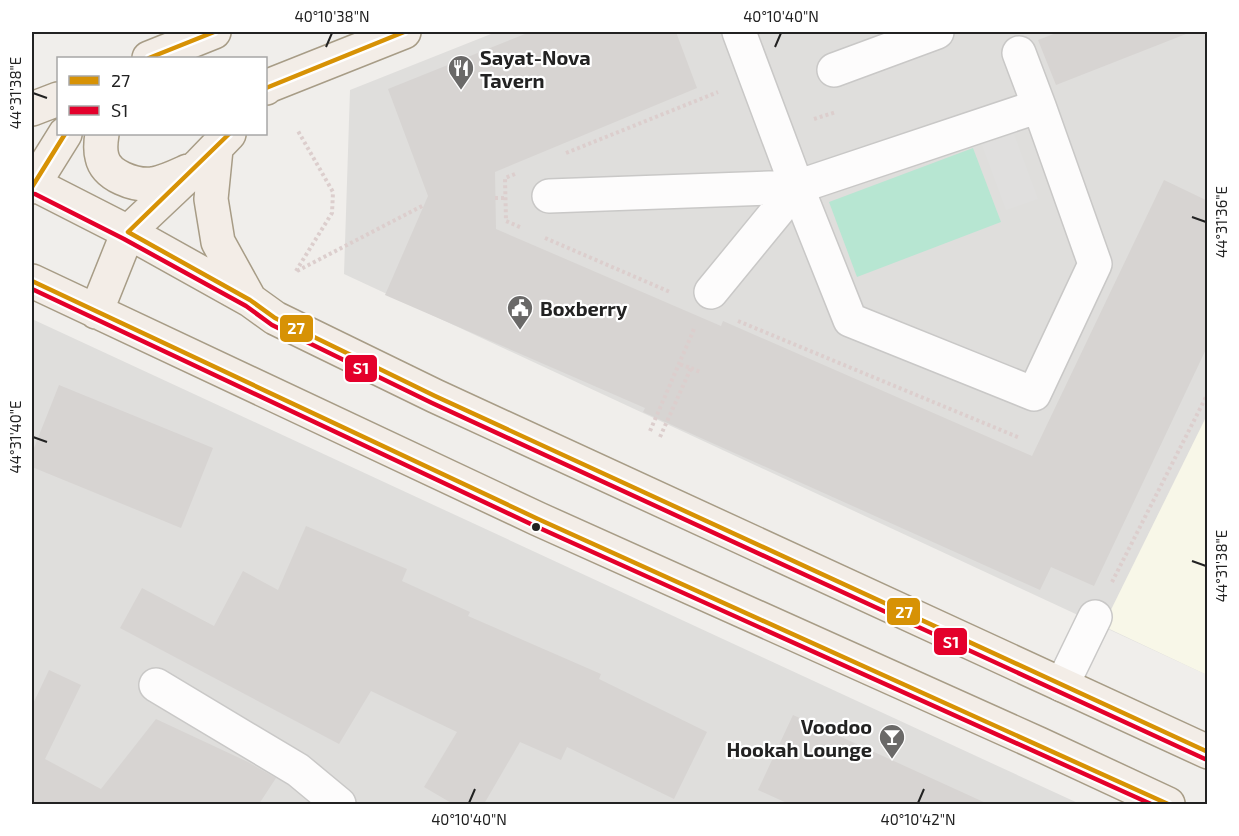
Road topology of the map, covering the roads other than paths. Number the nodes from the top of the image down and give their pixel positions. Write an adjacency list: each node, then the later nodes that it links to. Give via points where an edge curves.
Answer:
1 (214, 32): 6 (main road)
2 (404, 32): 8 (main road)
3 (739, 32): 16 (street)
4 (937, 32): 7 (street)
5 (1019, 53): 10 (street)
6 (152, 57)
7 (834, 70)
8 (267, 87)
9 (57, 99): 11 (main road)
10 (1039, 106): 16 (street); 16 (street, via 1095,264 1034,394 850,320)
11 (32, 109)
12 (64, 135): 15 (main road)
13 (102, 135): 14 (main road, via 102,159 114,173 130,182 151,184 176,177)
14 (215, 149): 18 (main road); 21 (main road, via 211,199 218,242)
15 (32, 185): 18 (main road)
16 (797, 187): 17 (street); 20 (street)
17 (549, 195)
18 (128, 232): 21 (main road); 22 (main road)
19 (32, 281): 22 (main road)
20 (711, 292)
21 (250, 300): 25 (main road, via 275,318 435,396)
22 (96, 312): 28 (main road, via 538,519)
23 (1095, 617): 25 (street)
24 (156, 685): 27 (street, via 298,770)
25 (1062, 685): 26 (main road)
26 (1208, 752)
27 (339, 804)
28 (1168, 804)

